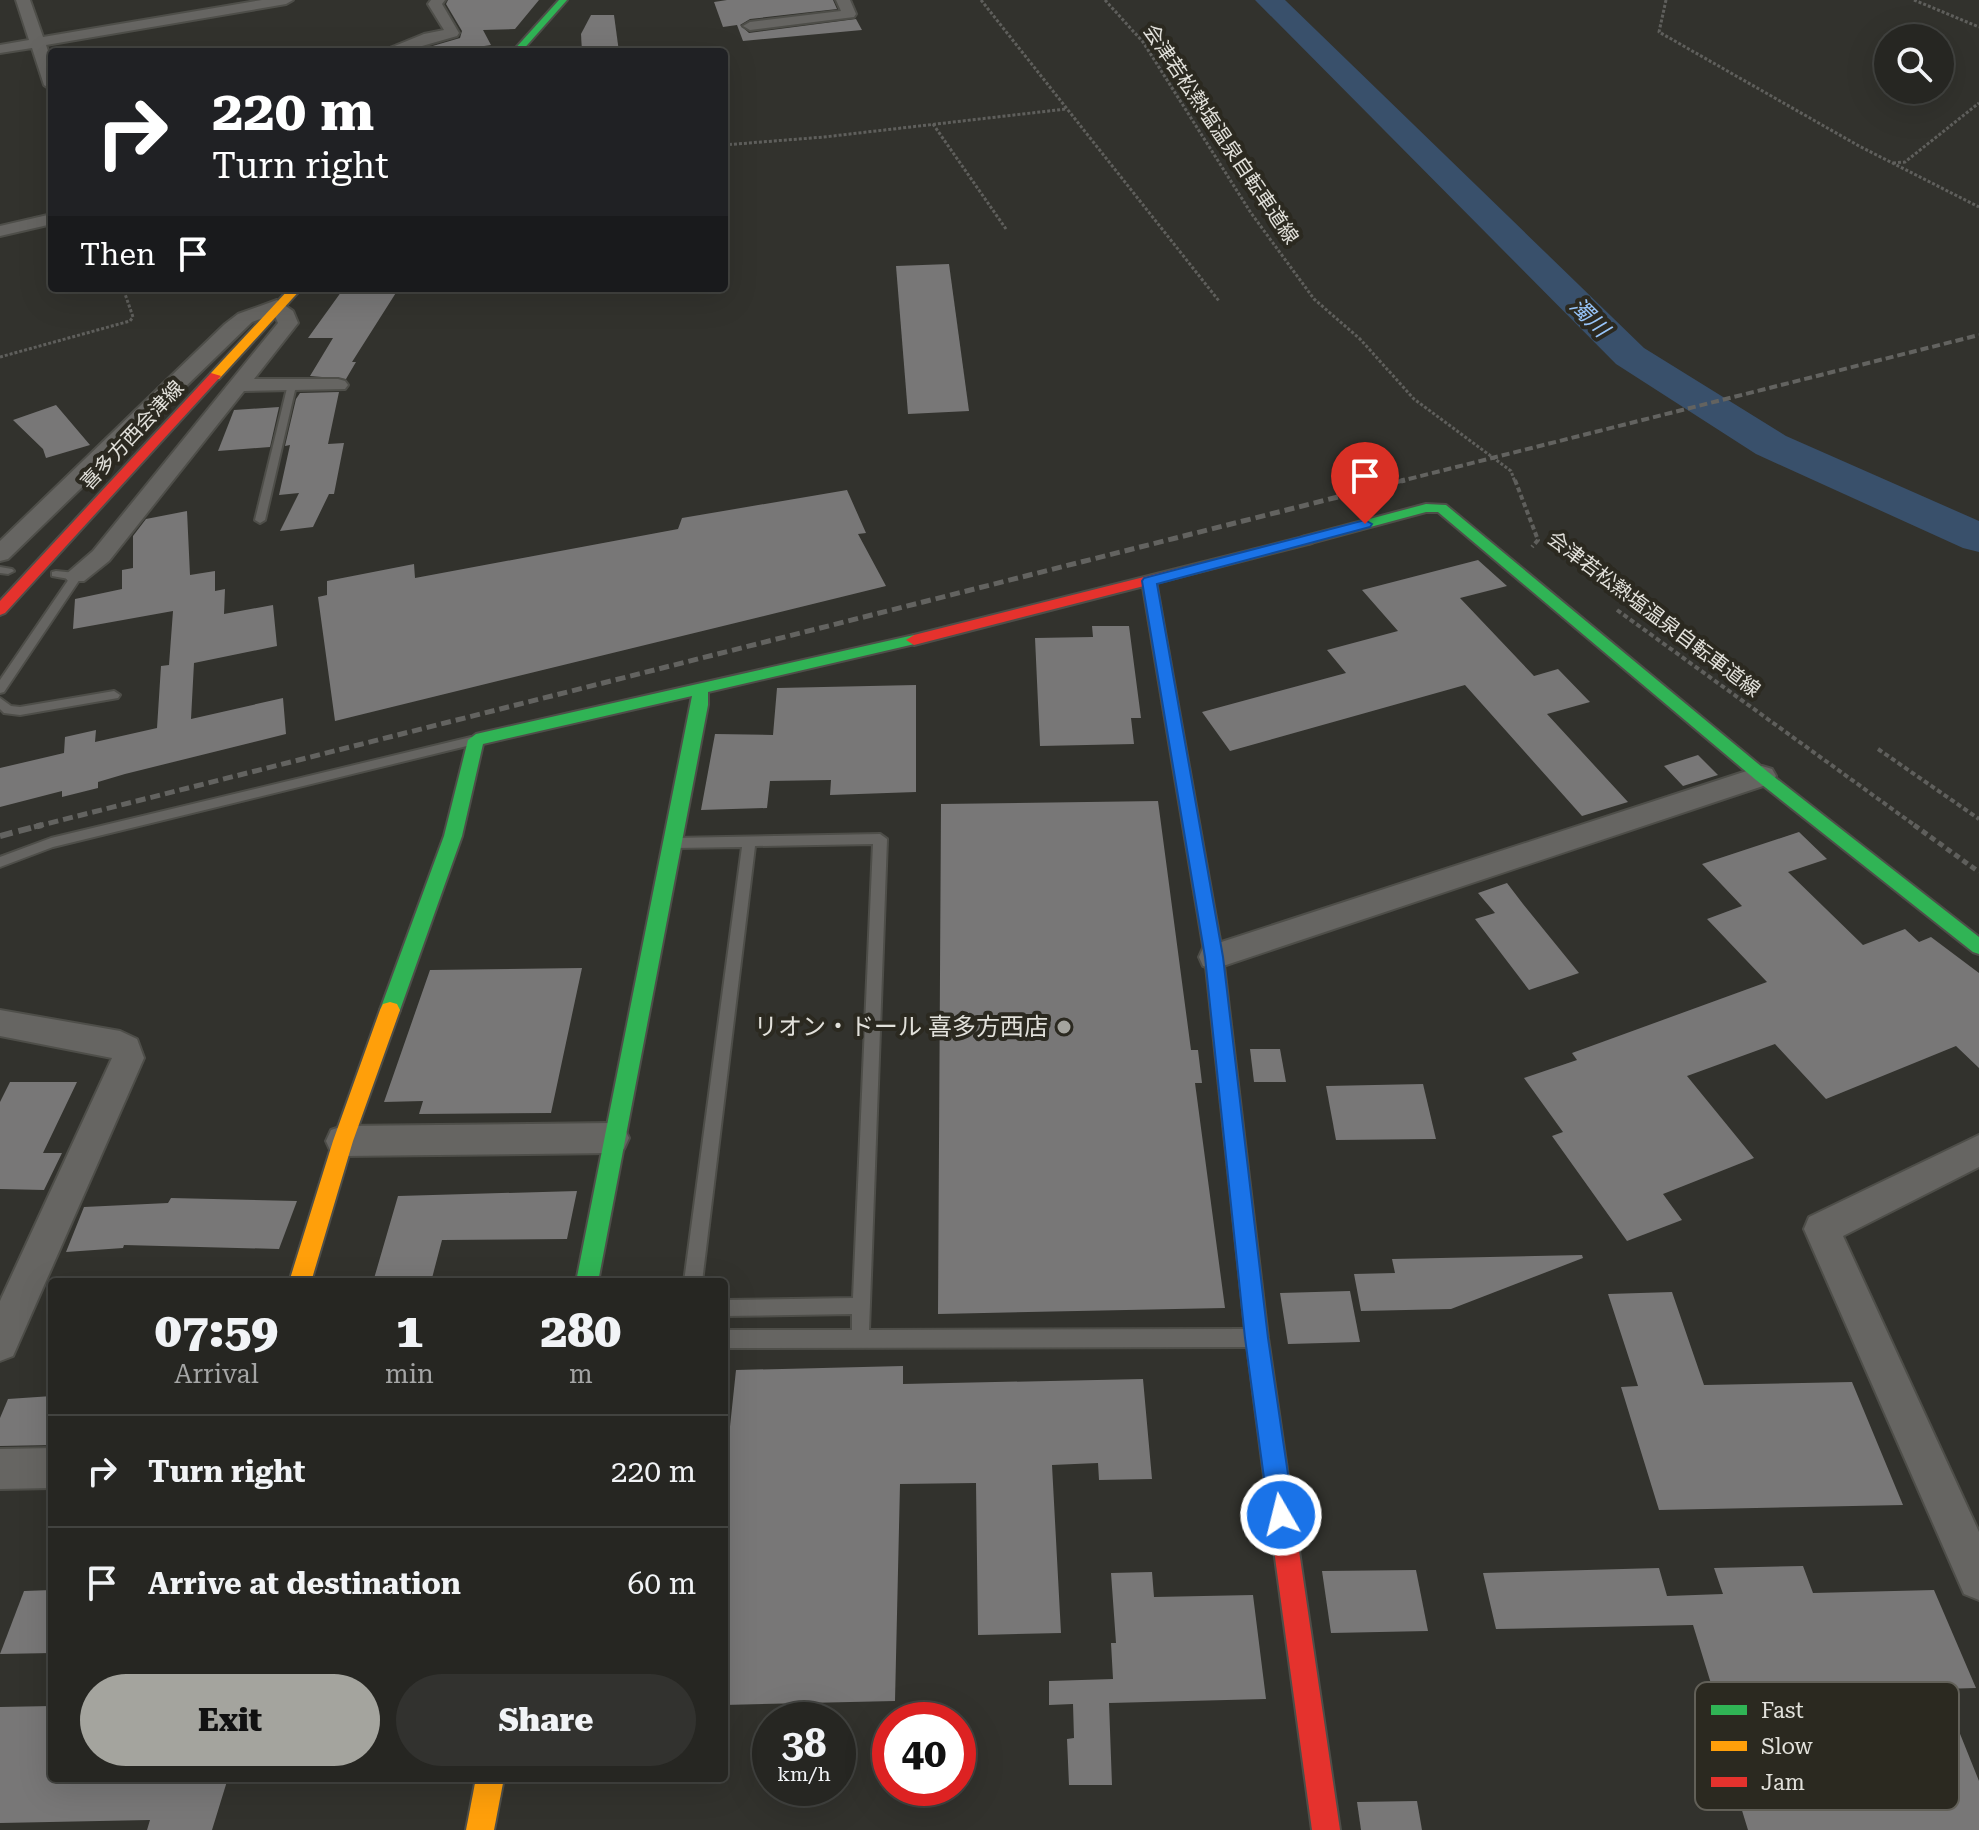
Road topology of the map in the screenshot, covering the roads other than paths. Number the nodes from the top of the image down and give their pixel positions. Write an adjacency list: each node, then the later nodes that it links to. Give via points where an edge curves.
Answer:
1 (23, 0): 7 (street)
2 (286, 0): 7 (street)
3 (438, 0): 8 (street, via 435,4 452,33)
4 (563, 0): 9 (street)
5 (843, 0): 6 (street, via 849,14)
6 (750, 26)
7 (38, 43): 10 (street); 11 (street)
8 (398, 48)
9 (520, 48)
10 (0, 49)
11 (48, 73)
12 (48, 220): 13 (street)
13 (0, 231)
14 (292, 292): 15 (street, 喜多方西会津線)
15 (277, 306): 16 (street, via 288,323); 20 (street, via 232,328); 23 (street, 喜多方西会津線)
16 (239, 385): 18 (street); 21 (street, via 101,556)
17 (338, 385): 18 (street)
18 (291, 386): 19 (lane)
19 (260, 520)
20 (3, 558)
21 (66, 575): 25 (lane)
22 (1149, 581): 24 (street, via 998,621); 29 (street, via 1441,508); 34 (street)
23 (0, 610)
24 (700, 687): 28 (street); 31 (street)
25 (0, 689)
26 (114, 695): 27 (lane, via 20,711 8,710)
27 (0, 702)
28 (476, 740): 32 (lane, via 51,843); 37 (street, via 453,836)
29 (1762, 776): 33 (street); 34 (street)
30 (749, 841): 31 (lane); 41 (lane); 42 (lane, via 880,839)
31 (674, 843): 36 (street)
32 (0, 862)
33 (1979, 947)
34 (1214, 957): 44 (street)
35 (0, 1023): 47 (street, via 120,1045 128,1058)
36 (612, 1138): 37 (street); 40 (street)
37 (343, 1141): 39 (street)
38 (1979, 1150): 50 (street, via 1822,1229)
39 (301, 1278)
40 (588, 1278)
41 (694, 1278)
42 (862, 1306): 43 (lane); 46 (lane)
43 (728, 1308)
44 (1257, 1338): 46 (lane); 53 (street)
45 (728, 1339): 46 (lane)
46 (860, 1339)
47 (0, 1343)
48 (48, 1468): 49 (street)
49 (0, 1469)
50 (1979, 1579)
51 (489, 1782): 52 (street)
52 (480, 1830)
53 (1326, 1830)

